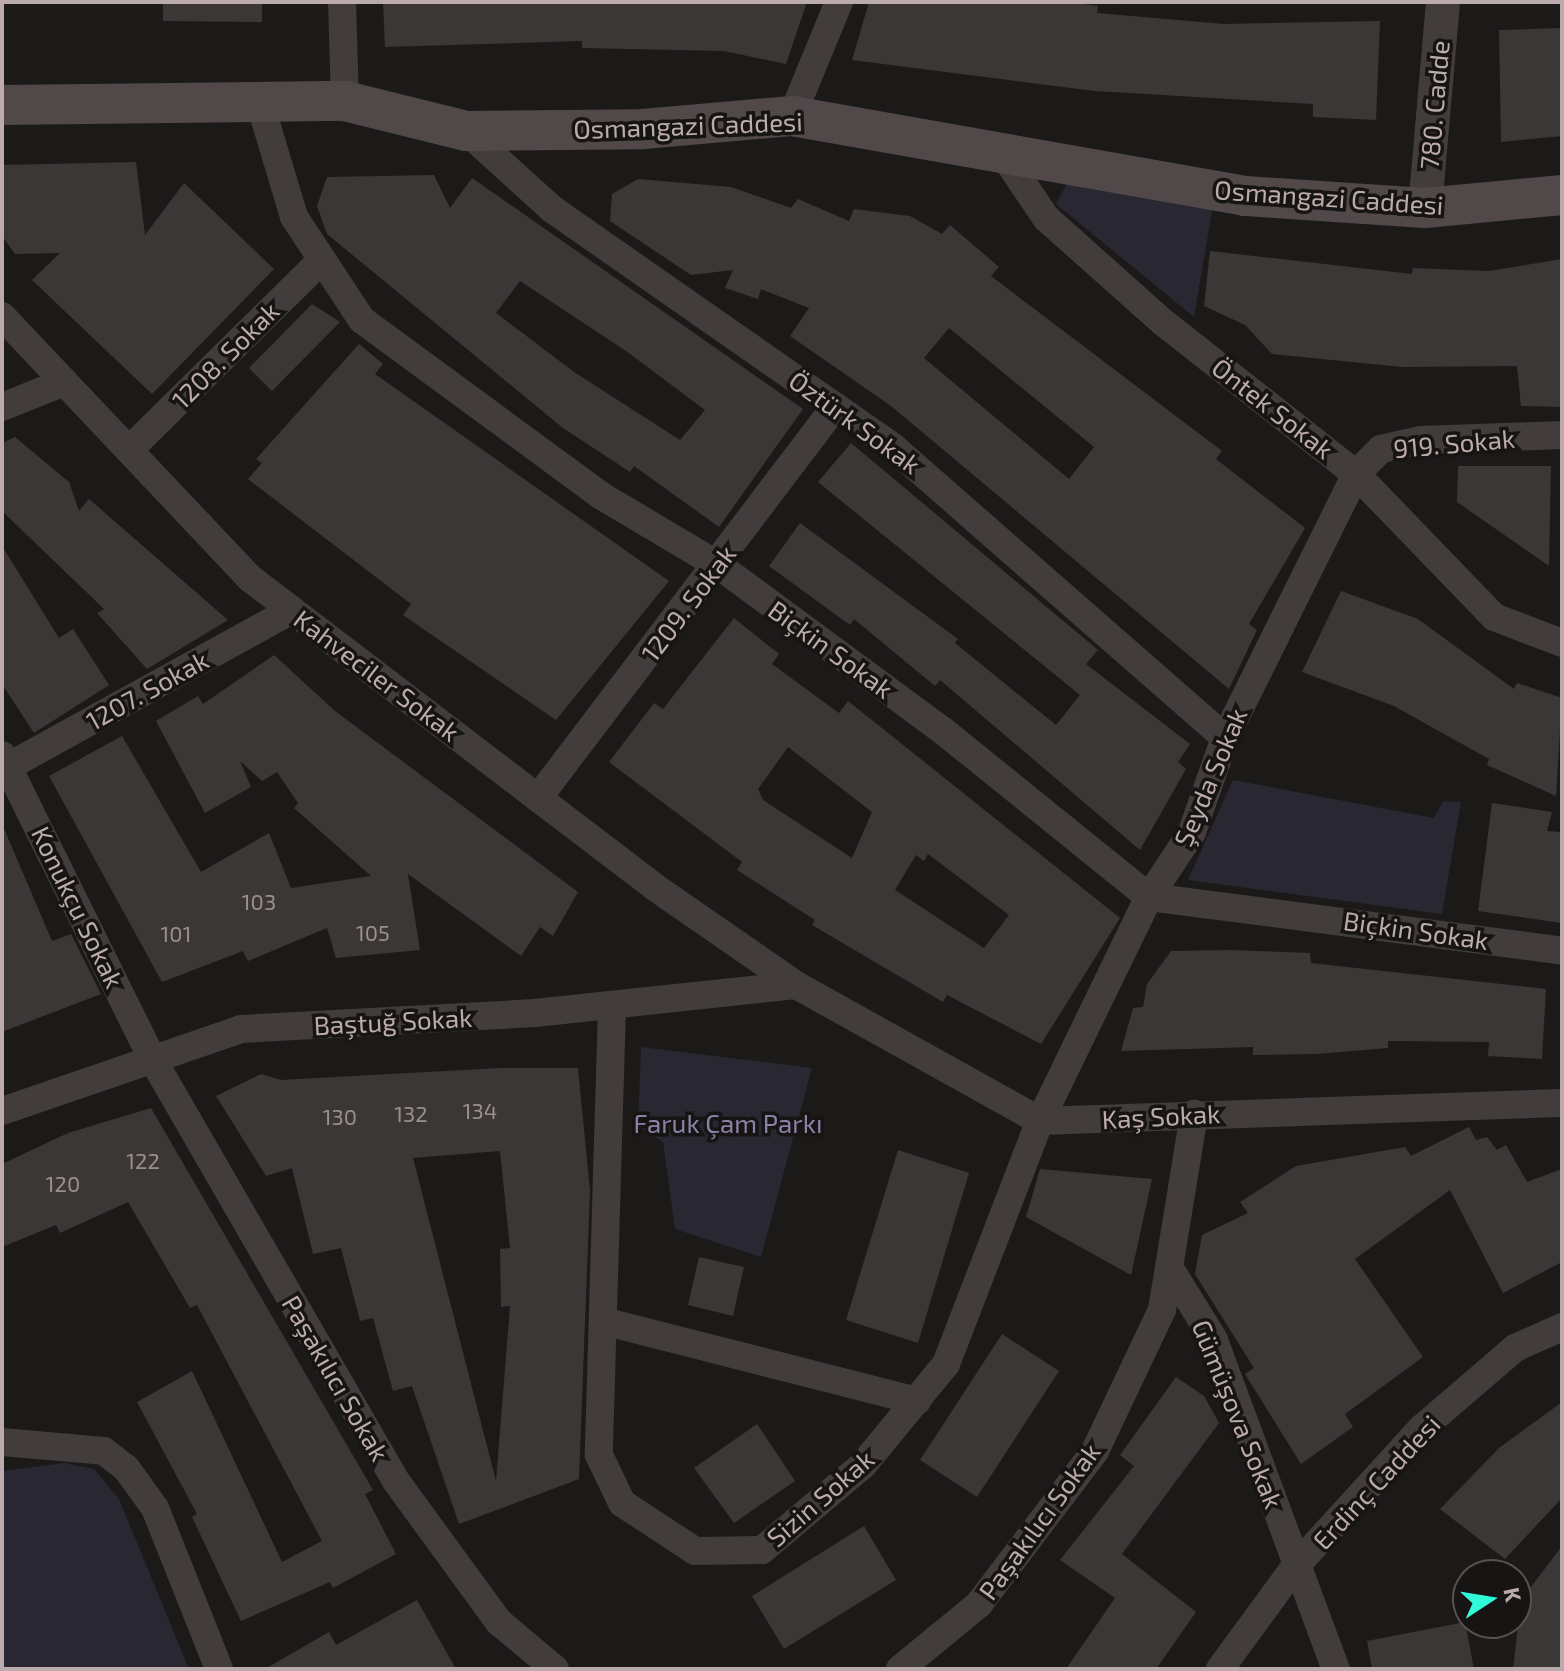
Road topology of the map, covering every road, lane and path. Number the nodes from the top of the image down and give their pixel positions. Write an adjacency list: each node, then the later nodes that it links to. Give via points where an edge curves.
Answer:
1 (342, 2): 5 (street)
2 (839, 2): 7 (street)
3 (1443, 2): 11 (street, 780. Cadde)
4 (259, 100): 5 (main road, Osmangazi Caddesi); 6 (main road, Osmangazi Caddesi); 12 (street, Biçkin Sokak, via 294,217)
5 (345, 101): 8 (main road, Osmangazi Caddesi)
6 (2, 105)
7 (792, 116): 8 (main road, Osmangazi Caddesi, via 643,129); 9 (main road, Osmangazi Caddesi)
8 (466, 131): 15 (street, Öztürk Sokak, via 552,209)
9 (1001, 151): 11 (main road, Osmangazi Caddesi, via 1245,196); 19 (street, Öntek Sokak, via 1046,218 1164,323)
10 (1562, 195): 11 (main road, Osmangazi Caddesi)
11 (1425, 208)
12 (322, 260): 18 (street, 1208. Sokak); 20 (street, Biçkin Sokak, via 362,320 441,384 600,495)
13 (2, 316): 14 (street, Kahveciler Sokak)
14 (64, 382): 16 (street); 18 (street, Kahveciler Sokak)
15 (836, 406): 20 (street, 1209. Sokak); 23 (street, Öztürk Sokak, via 1053,580)
16 (2, 407)
17 (1562, 435): 19 (street, 919. Sokak, via 1421,440 1381,449)
18 (129, 450): 21 (street, Kahveciler Sokak, via 251,579)
19 (1356, 474): 22 (street, Öntek Sokak, via 1494,617); 23 (street, Şeyda Sokak)
20 (718, 565): 25 (street, 1209. Sokak); 26 (street, Biçkin Sokak, via 942,730)
21 (292, 610): 24 (street, 1207. Sokak); 25 (street, Kahveciler Sokak)
22 (1562, 643)
23 (1225, 738): 26 (street, Şeyda Sokak, via 1192,832)
24 (4, 764): 30 (street, Konukçu Sokak)
25 (538, 798): 28 (street, Kahveciler Sokak)
26 (1149, 897): 27 (street, Biçkin Sokak); 34 (street, Şeyda Sokak)
27 (1562, 951)
28 (796, 985): 29 (street, Baştuğ Sokak); 34 (street)
29 (612, 1007): 30 (street, Baştuğ Sokak, via 241,1029); 36 (street, Sizin Sokak)
30 (153, 1060): 32 (street, Baştuğ Sokak); 42 (street, Paşakılıcı Sokak, via 396,1481 499,1622)
31 (1562, 1103): 33 (street, Kaş Sokak)
32 (2, 1111)
33 (1194, 1114): 34 (street, Kaş Sokak); 35 (street, Paşakılıcı Sokak)
34 (1040, 1121): 38 (street, Sizin Sokak, via 946,1364)
35 (1169, 1267): 40 (street, Gümüşova Sokak, via 1214,1340); 43 (street, Paşakılıcı Sokak, via 1162,1310 1095,1451 979,1604)
36 (603, 1321): 38 (street); 38 (street, Sizin Sokak, via 599,1455 622,1503 695,1551 762,1550 863,1465)
37 (1562, 1327): 40 (street, Erdinç Caddesi, via 1515,1348 1422,1428)
38 (917, 1401)
39 (2, 1442): 41 (street, via 104,1451 126,1468 155,1508)
40 (1294, 1568): 44 (street, Erdinç Caddesi); 45 (street, Gümüşova Sokak)
41 (219, 1669)
42 (555, 1669)
43 (900, 1669)
44 (1220, 1669)
45 (1336, 1669)

